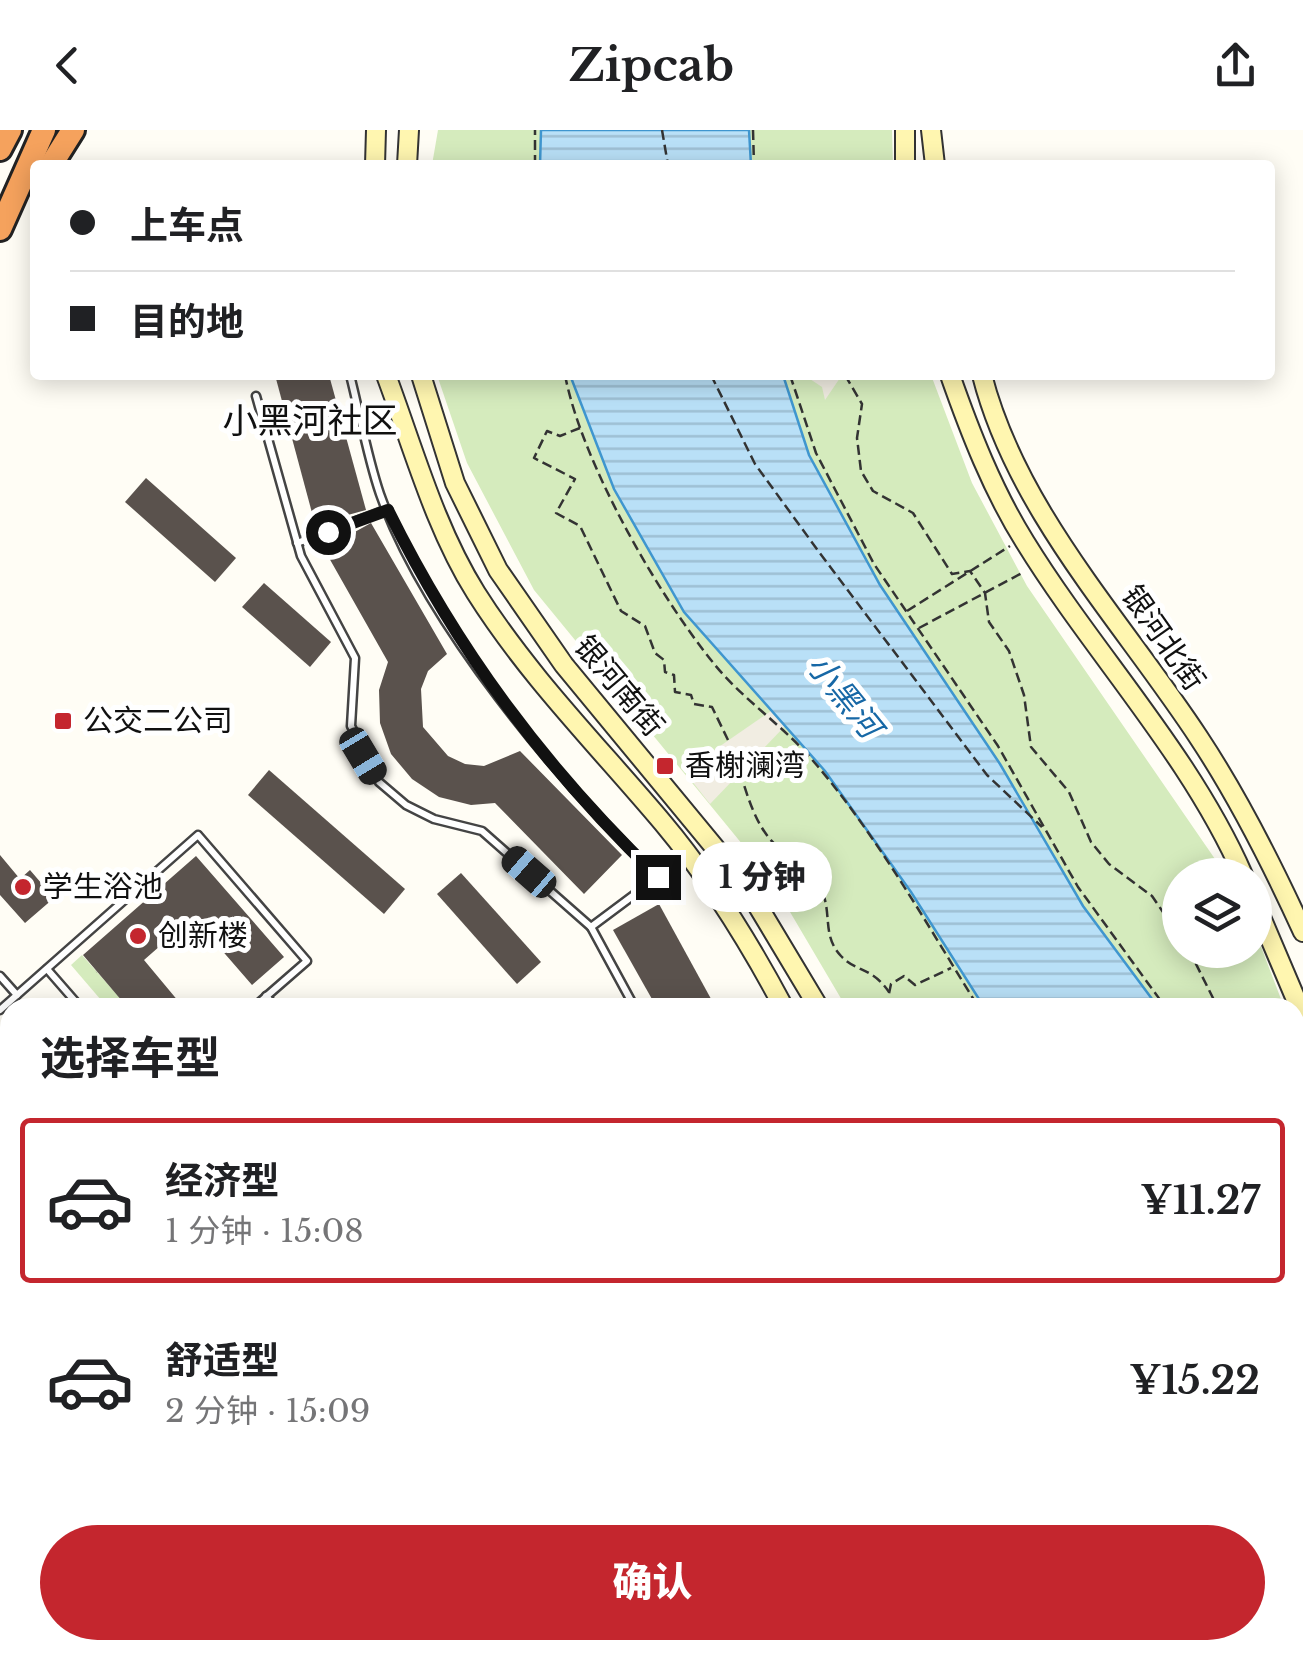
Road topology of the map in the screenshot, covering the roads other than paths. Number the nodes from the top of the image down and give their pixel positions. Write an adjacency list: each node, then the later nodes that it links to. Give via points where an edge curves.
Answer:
1 (10, 130): 8 (highway)
2 (44, 130): 9 (highway)
3 (74, 130): 10 (highway)
4 (376, 130): 11 (main road)
5 (409, 130): 12 (main road)
6 (904, 130): 13 (main road)
7 (931, 130): 14 (main road)
8 (0, 149)
9 (31, 160)
10 (54, 160)
11 (375, 160)
12 (408, 160)
13 (906, 160)
14 (934, 160)
15 (30, 161): 17 (highway)
16 (30, 195): 18 (highway)
17 (0, 228)
18 (0, 237)
19 (351, 380): 25 (lane)
20 (388, 380): 27 (main road, 银河南街, via 475,592 543,685)
21 (423, 380): 41 (main road, 银河南街, via 455,484 498,570 564,664 744,882)
22 (952, 380): 28 (main road, 银河北街, via 1022,538)
23 (983, 380): 31 (main road, 银河北街, via 1042,513 1200,738 1257,832)
24 (256, 396): 26 (lane)
25 (388, 510): 26 (lane); 29 (lane, via 472,662)
26 (297, 543): 30 (lane, via 355,658 351,726 378,782 406,806 482,831)
27 (686, 855): 29 (lane); 40 (main road, 银河南街)
28 (1235, 858)
29 (658, 877): 30 (lane)
30 (591, 927): 39 (lane)
31 (1303, 932)
32 (1272, 944): 42 (main road)
33 (47, 969): 35 (lane); 36 (lane, via 198,836 307,960); 38 (lane)
34 (0, 976): 35 (lane)
35 (17, 995): 37 (lane)
36 (266, 996)
37 (14, 998)
38 (72, 998)
39 (630, 998)
40 (779, 998)
41 (813, 998)
42 (1295, 998)

